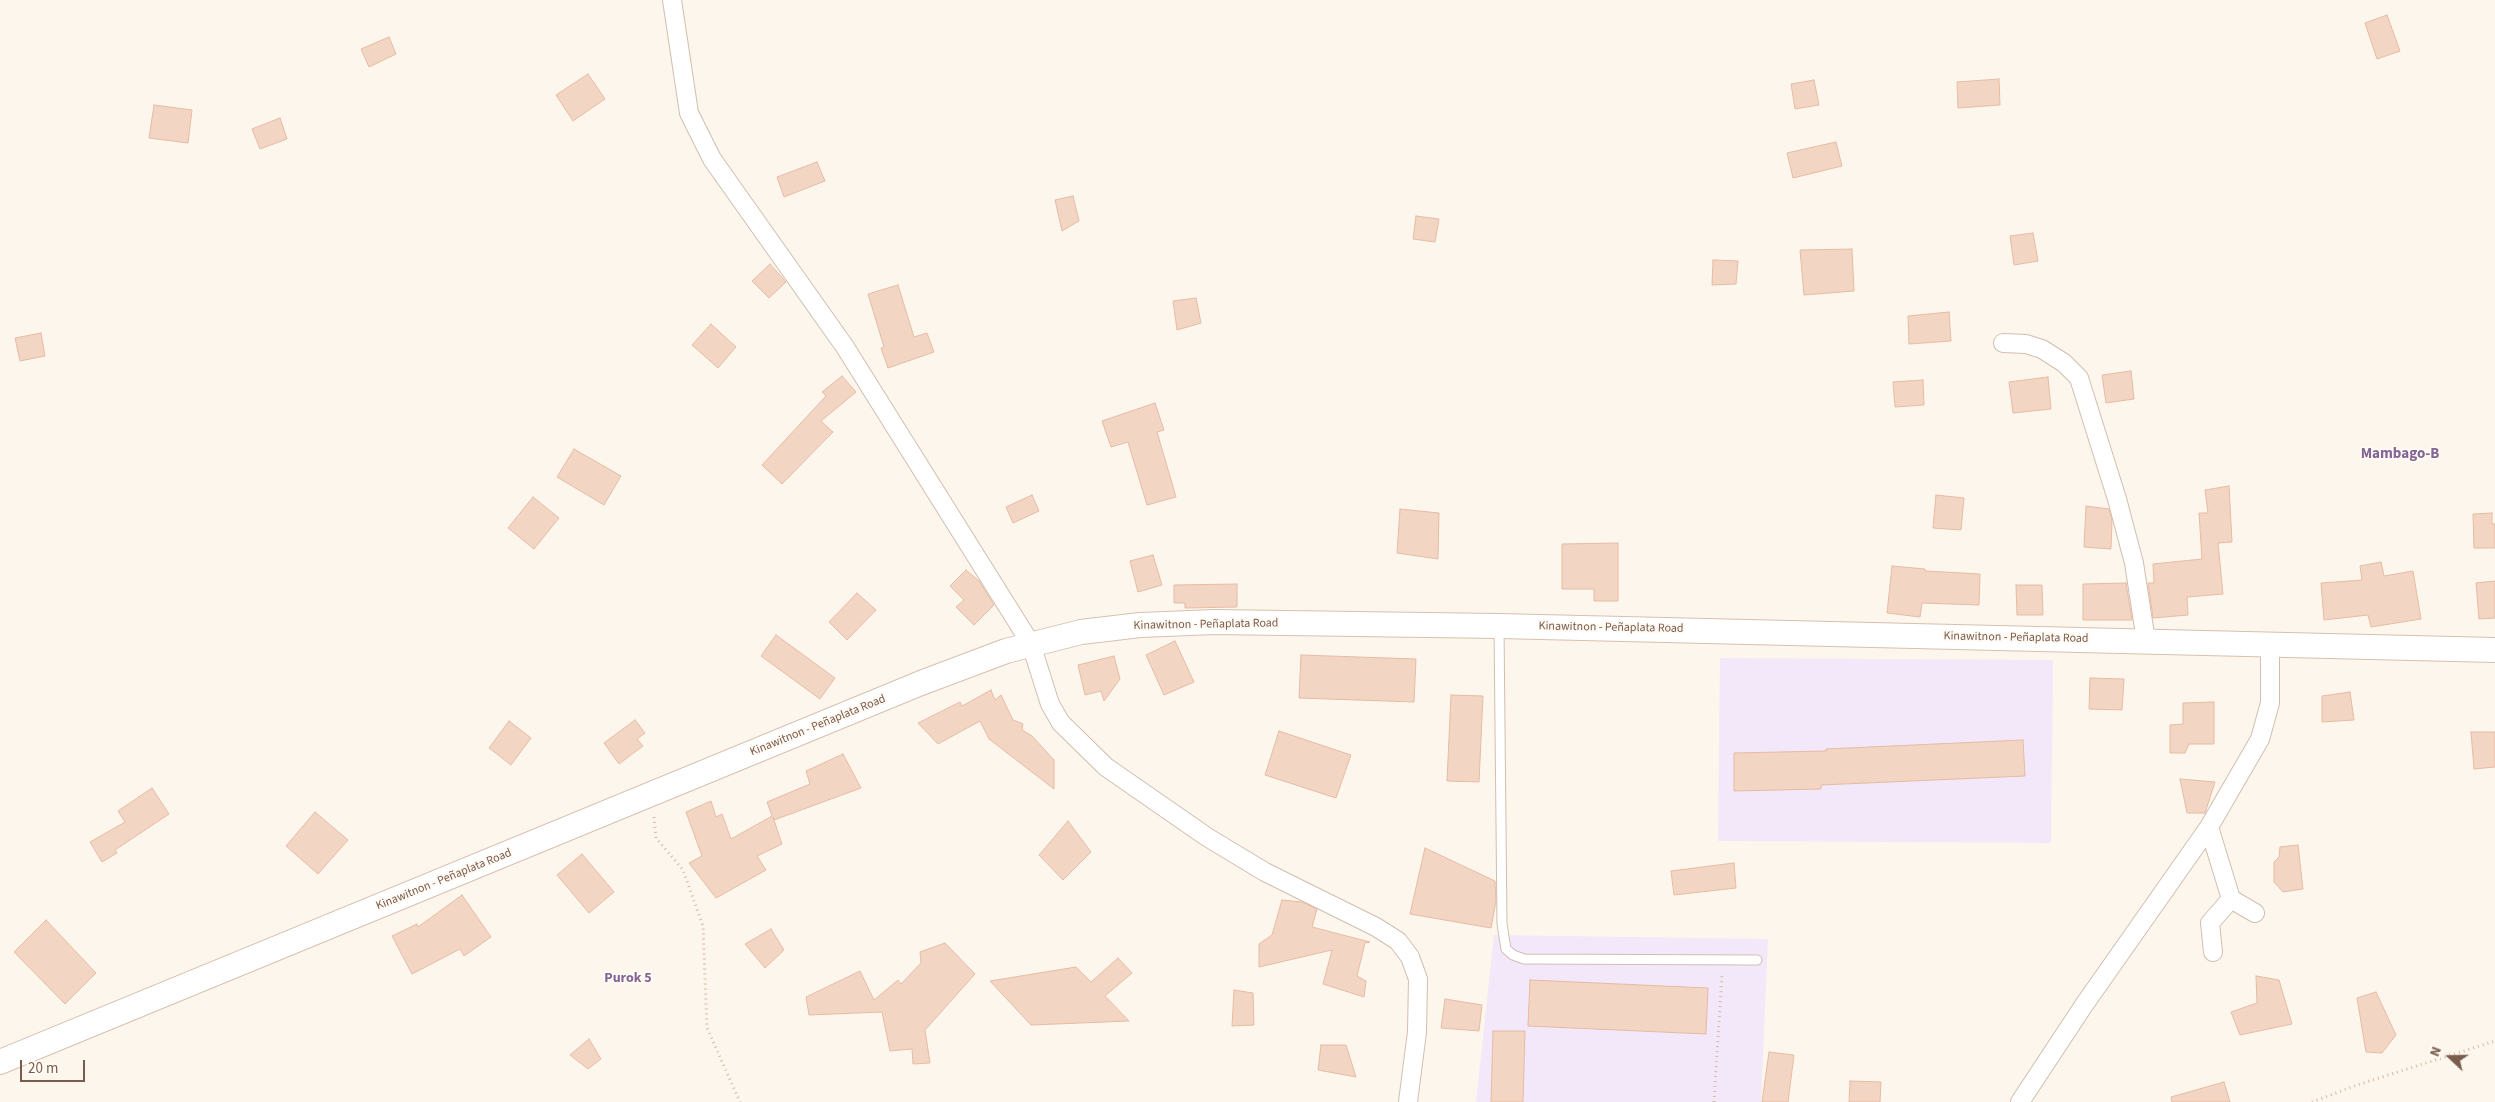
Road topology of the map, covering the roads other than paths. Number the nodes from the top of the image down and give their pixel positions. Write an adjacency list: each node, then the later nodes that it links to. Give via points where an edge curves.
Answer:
1 (672, 0): 5 (street, via 689,113 712,160 845,348)
2 (2003, 343): 4 (street, via 2026,344 2042,349 2064,363 2079,378 2120,508 2134,563)
3 (1499, 626): 4 (street, Kinawitnon - Peñaplata Road); 5 (street, Kinawitnon - Peñaplata Road, via 1214,622 1081,632); 12 (lane, via 1502,924 1506,949 1524,959)
4 (2146, 641): 6 (street, Kinawitnon - Peñaplata Road)
5 (1030, 644): 13 (street, Kinawitnon - Peñaplata Road, via 921,683); 14 (street, via 1050,704 1061,724 1106,766 1256,867 1398,941 1410,956 1418,979 1417,1032)
6 (2270, 644): 7 (street, Kinawitnon - Peñaplata Road); 8 (street, via 2270,703 2260,739)
7 (2495, 650)
8 (2209, 827): 9 (street); 15 (street)
9 (2231, 899): 10 (street); 11 (street, via 2210,923)
10 (2256, 913)
11 (2213, 952)
12 (1757, 960)
13 (0, 1062)
14 (1408, 1102)
15 (2020, 1102)

